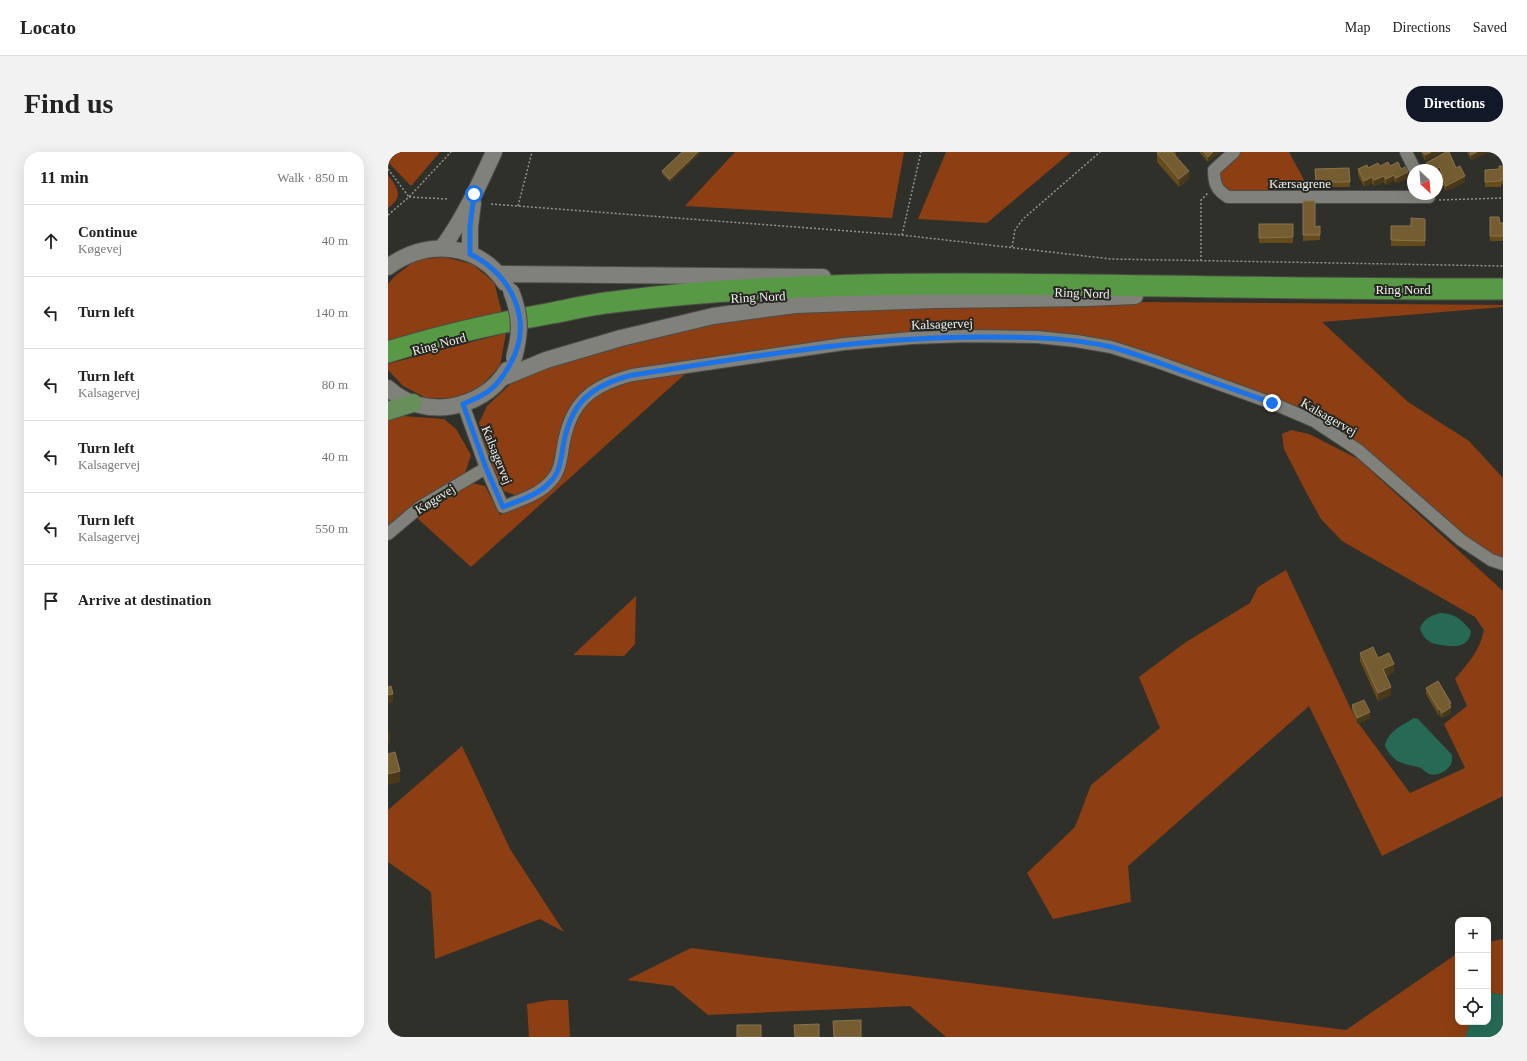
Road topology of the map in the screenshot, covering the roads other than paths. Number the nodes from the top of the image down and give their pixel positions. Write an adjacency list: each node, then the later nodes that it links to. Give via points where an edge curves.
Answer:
1 (494, 152): 5 (main road)
2 (1234, 152): 6 (street, Kærsagrene, via 1214,170 1214,180 1219,192 1228,197)
3 (1406, 152): 4 (street)
4 (1412, 164)
5 (474, 196): 7 (main road); 8 (main road)
6 (1407, 196)
7 (442, 248): 8 (main road); 9 (main road, via 427,249)
8 (470, 254): 10 (main road, via 481,259)
9 (391, 260)
10 (499, 274): 11 (main road, via 920,278); 17 (main road, bridge, via 511,291 520,324 514,358)
11 (944, 284): 12 (highway, Ring Nord); 15 (highway, Ring Nord, via 774,288 610,302 499,322)
12 (1503, 289)
13 (1135, 296): 14 (highway, Ring Nord); 16 (highway, Ring Nord, via 1068,292 921,291 775,295 693,301 611,309 499,329); 17 (main road, via 795,305 713,316 621,338 546,360)
14 (1503, 298)
15 (388, 352)
16 (388, 358)
17 (502, 378): 20 (main road, via 491,389)
18 (390, 390): 19 (main road)
19 (413, 403): 20 (main road, via 446,408); 21 (main road)
20 (463, 404): 22 (street, Kalsagervej)
21 (388, 411)
22 (486, 468): 23 (street, Køgevej, via 420,507); 24 (street, Kalsagervej, via 503,507 542,489 559,469 571,414 584,398 615,379 844,344 912,338 1036,337 1076,341 1155,361 1272,403 1314,421 1358,450 1461,540 1491,560)
23 (388, 534)
24 (1503, 564)

